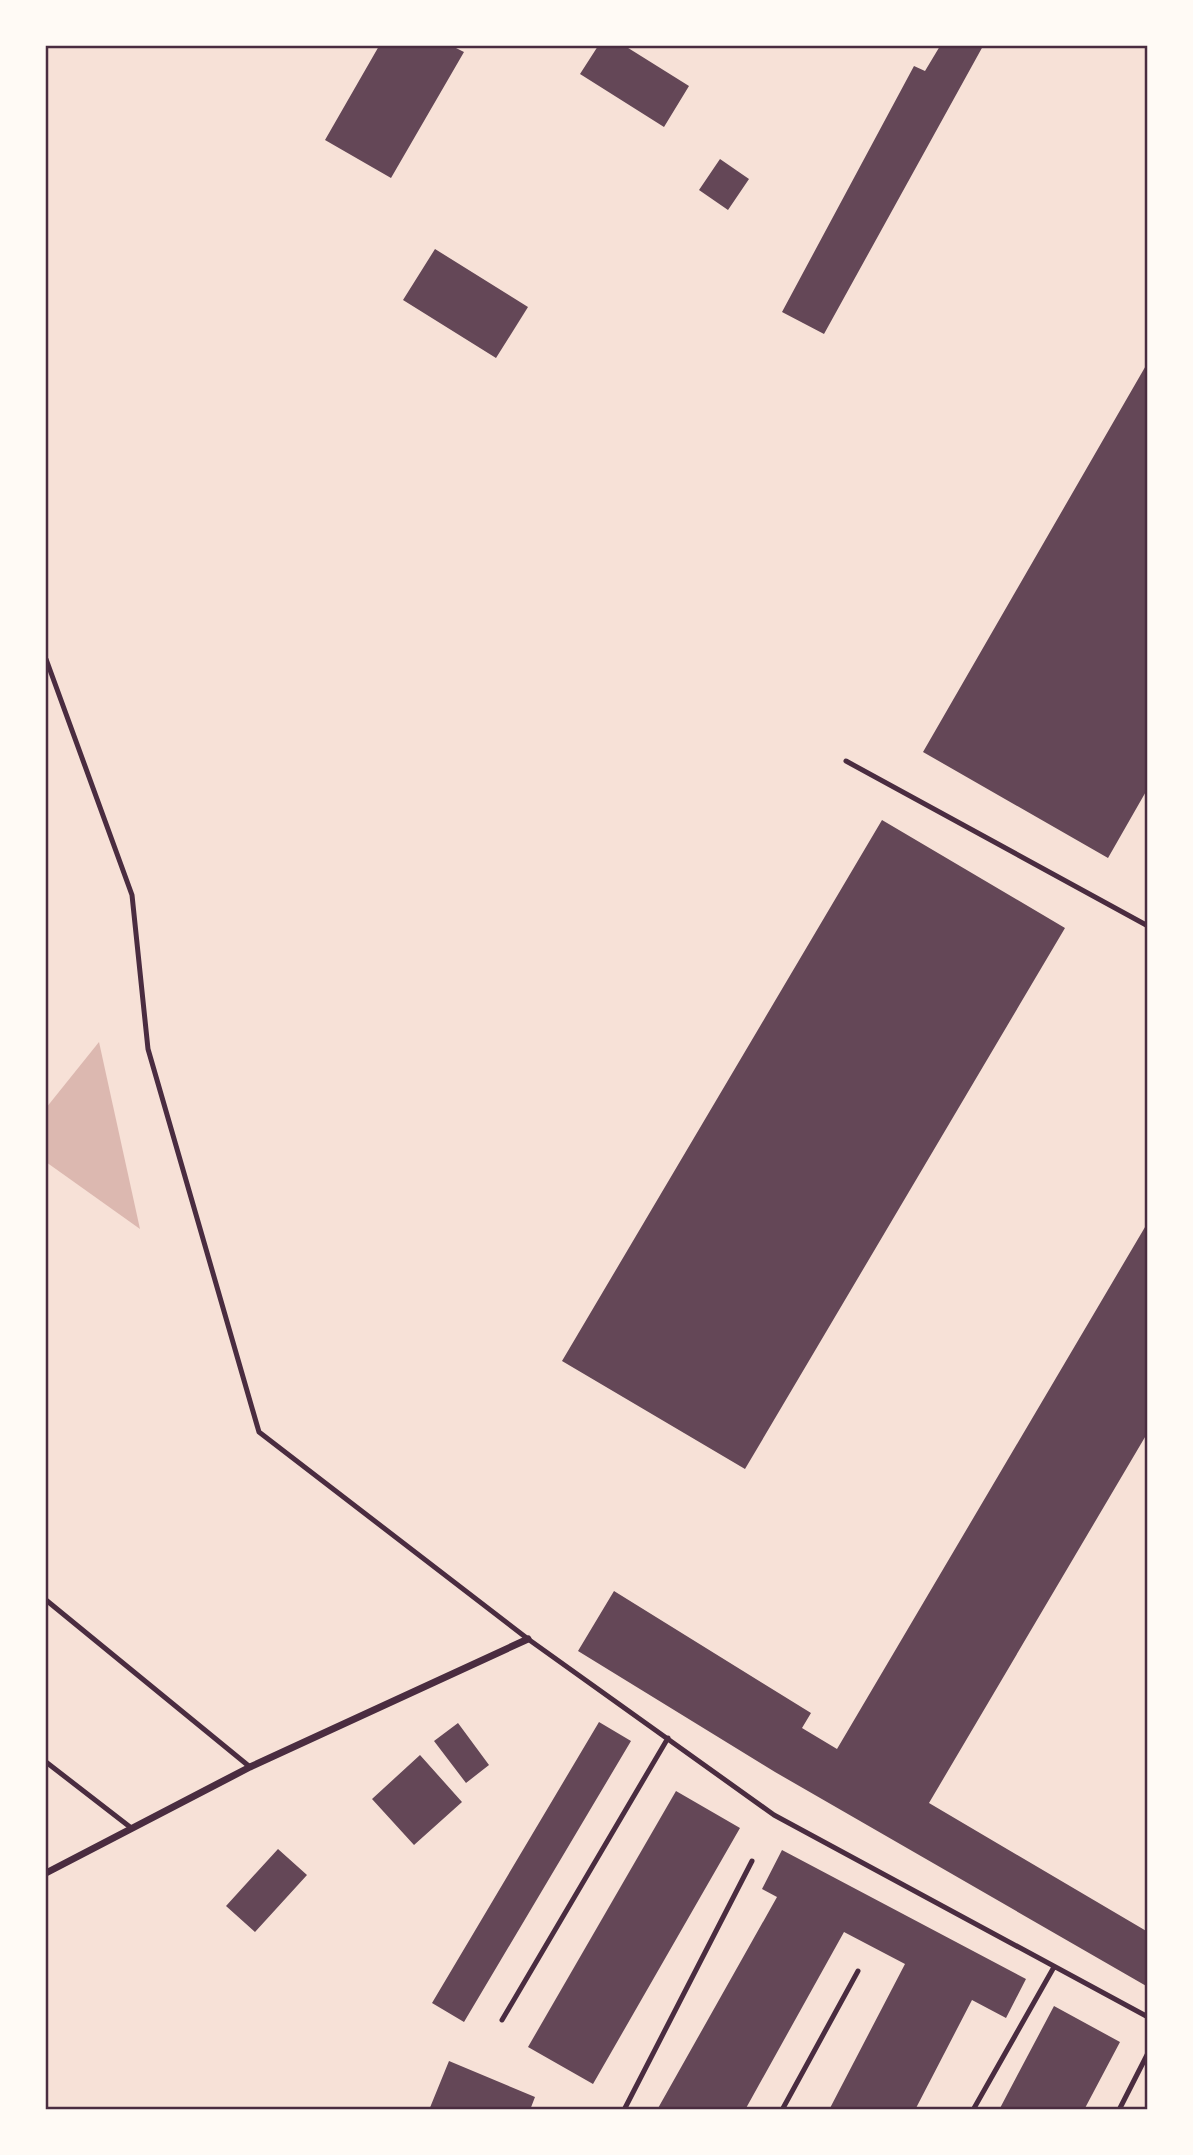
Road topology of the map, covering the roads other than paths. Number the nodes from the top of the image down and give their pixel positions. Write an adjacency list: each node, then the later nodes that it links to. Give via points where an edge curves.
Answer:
1 (46, 659): 5 (lane, via 132,895 148,1049 259,1432)
2 (846, 761): 3 (lane)
3 (1147, 926)
4 (46, 1600): 8 (lane)
5 (528, 1639): 6 (lane); 8 (street)
6 (668, 1738): 12 (lane, via 774,1815); 15 (lane)
7 (46, 1762): 9 (lane)
8 (250, 1767): 9 (street)
9 (130, 1827): 11 (street)
10 (752, 1861): 17 (lane)
11 (46, 1873)
12 (1054, 1967): 14 (lane); 19 (lane)
13 (858, 1970): 18 (lane)
14 (1147, 2017)
15 (502, 2021)
16 (1147, 2053): 20 (lane)
17 (624, 2109)
18 (782, 2109)
19 (973, 2109)
20 (1119, 2109)

